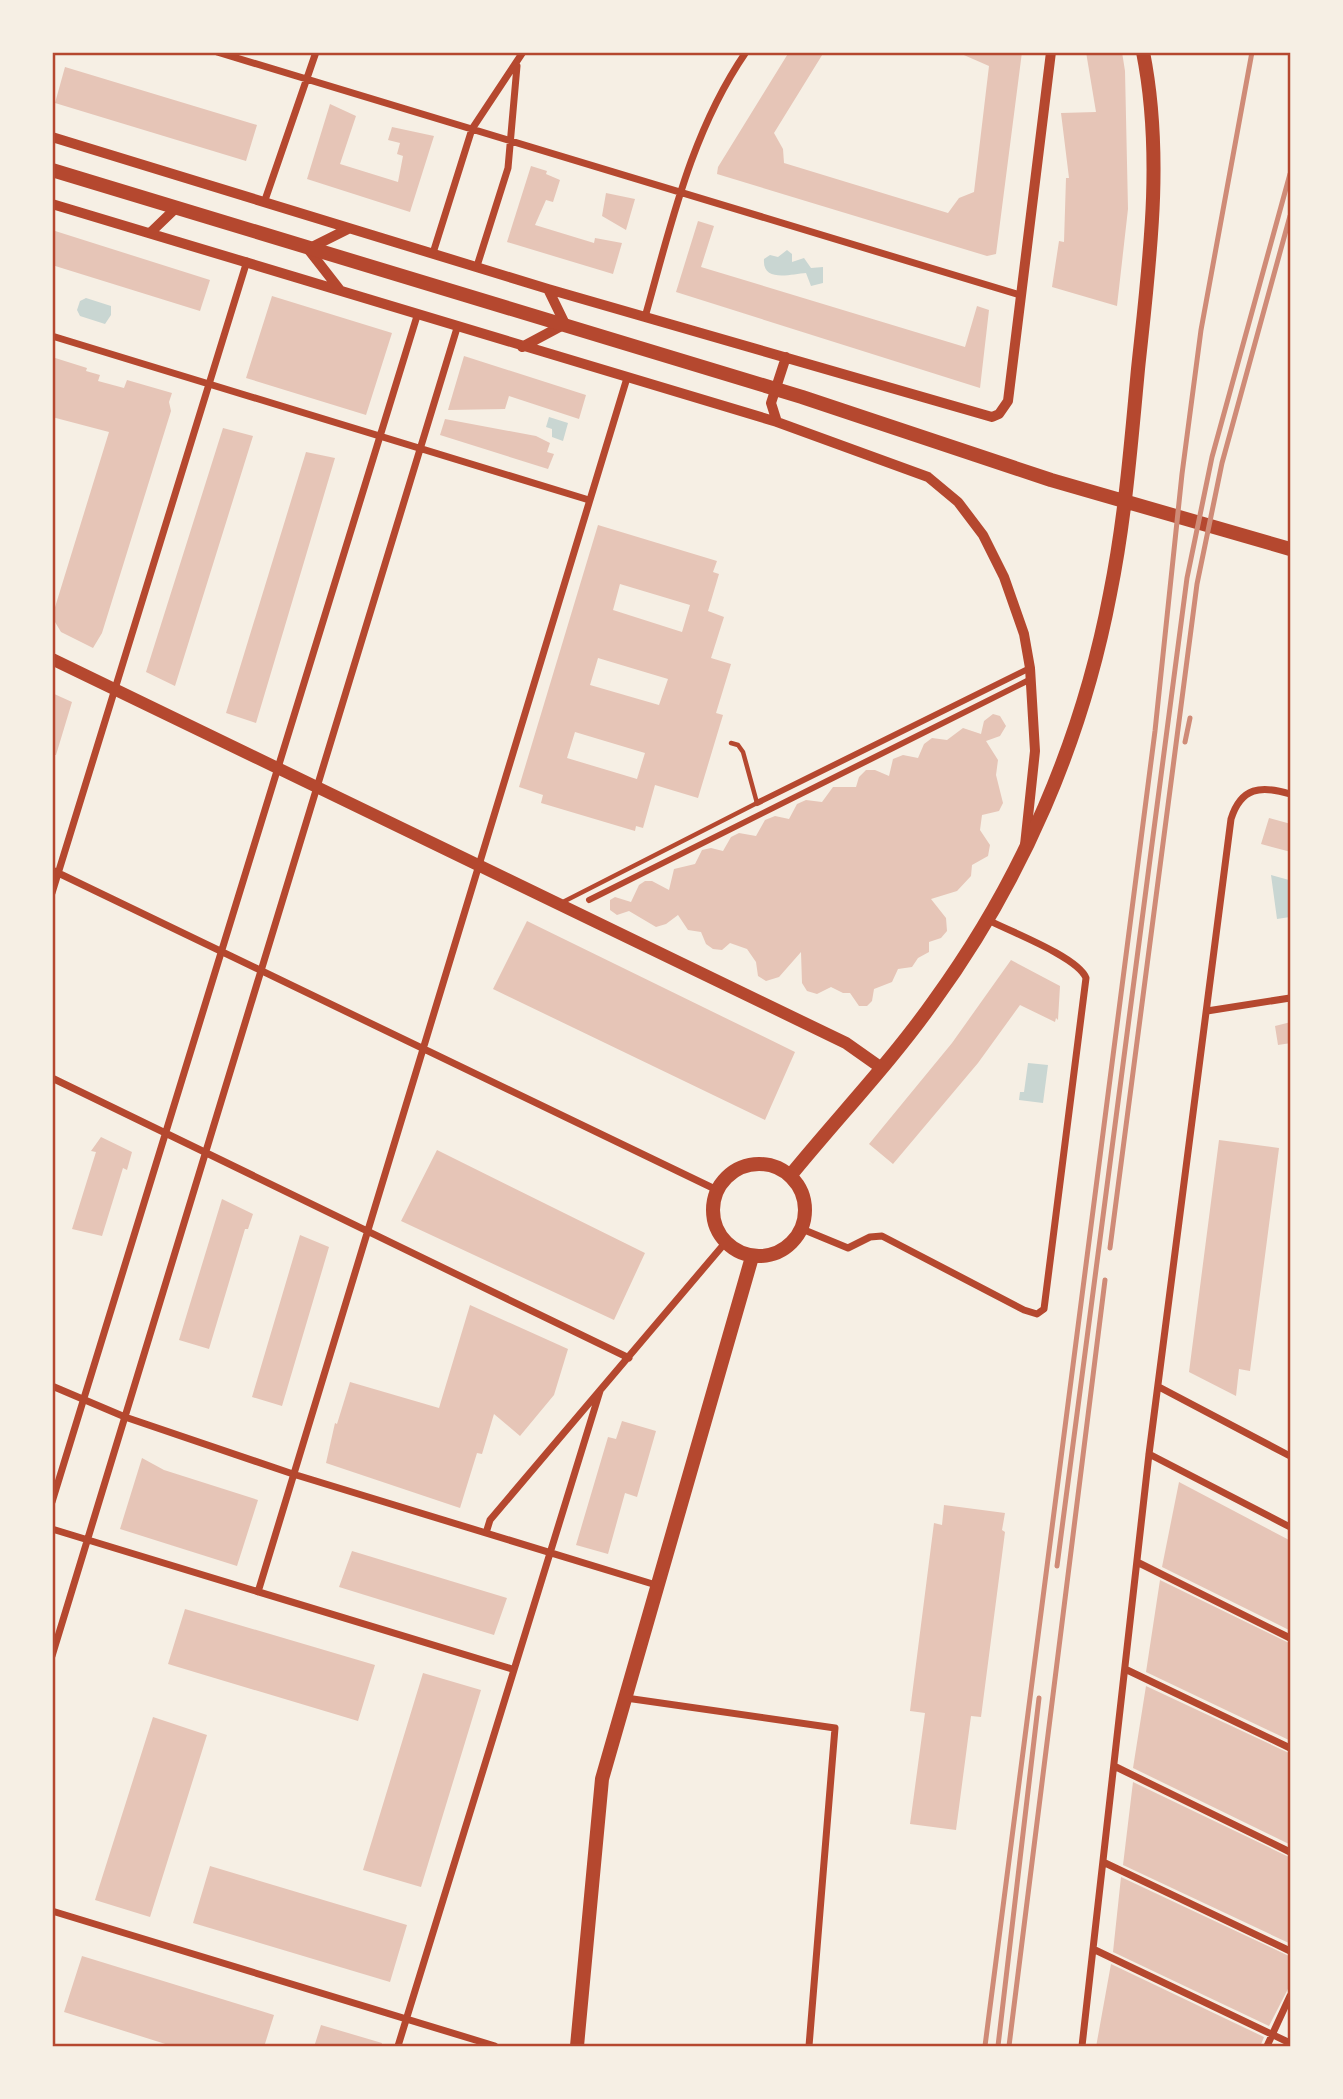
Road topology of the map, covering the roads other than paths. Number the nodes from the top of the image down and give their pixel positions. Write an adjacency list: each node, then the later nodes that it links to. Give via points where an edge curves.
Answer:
1 (217, 52): 8 (street)
2 (316, 52): 8 (street)
3 (523, 52): 7 (street)
4 (746, 52): 13 (street, via 725,82 703,128)
5 (1051, 52): 25 (street)
6 (1143, 52): 49 (main road, via 1154,184 1111,593 1072,741)
7 (516, 68): 9 (street); 11 (street)
8 (305, 78): 9 (street); 14 (street)
9 (472, 129): 11 (street); 20 (street)
10 (52, 137): 14 (street)
11 (510, 143): 13 (street); 22 (street, via 508,168)
12 (52, 170): 16 (main road)
13 (680, 192): 25 (street); 27 (street)
14 (265, 200): 17 (street)
15 (52, 204): 18 (street)
16 (176, 208): 18 (street); 19 (main road)
17 (348, 229): 19 (street); 20 (street)
18 (150, 233): 21 (street)
19 (308, 249): 24 (street); 28 (main road)
20 (433, 253): 22 (street)
21 (247, 261): 24 (street); 34 (street)
22 (477, 266): 23 (street)
23 (548, 289): 27 (street); 28 (street)
24 (340, 290): 26 (street)
25 (1020, 295): 32 (street, via 1007,401 999,414 984,417)
26 (417, 316): 29 (street); 37 (street)
27 (645, 317): 32 (street)
28 (565, 324): 31 (street); 35 (main road)
29 (457, 328): 31 (street); 38 (street)
30 (52, 336): 34 (street)
31 (522, 347): 33 (street)
32 (786, 357): 35 (street)
33 (627, 378): 36 (street); 39 (street)
34 (210, 385): 37 (street); 43 (street)
35 (776, 389): 36 (street, via 771,403); 40 (main road, via 1051,480)
36 (777, 422): 42 (street, via 911,469 958,502 983,535 1004,577 1024,634)
37 (380, 437): 38 (street); 45 (street)
38 (420, 449): 39 (street); 46 (street)
39 (589, 500): 50 (street)
40 (1285, 547)
41 (52, 659): 43 (main road)
42 (1031, 673): 48 (street); 49 (street, via 1035,751); 53 (street)
43 (116, 689): 45 (main road); 51 (street)
44 (731, 743): 48 (lane, via 743,752)
45 (277, 769): 46 (main road); 56 (street)
46 (316, 787): 50 (main road); 57 (street)
47 (1290, 794): 59 (street, via 1255,788 1234,810)
48 (757, 803): 54 (lane)
49 (1025, 848): 55 (main road)
50 (477, 863): 54 (main road); 60 (street)
51 (56, 871): 52 (street); 56 (street)
52 (52, 893)
53 (589, 900)
54 (560, 904): 61 (main road, via 846,1043)
55 (987, 919): 61 (main road, via 933,1002); 67 (street, via 1069,961 1086,978 1044,1309 1037,1314 1024,1310 882,1236 848,1248)
56 (223, 952): 57 (street); 63 (street)
57 (262, 968): 60 (street); 64 (street)
58 (1290, 998): 59 (street)
59 (1208, 1011): 73 (street)
60 (425, 1049): 66 (street); 68 (street)
61 (880, 1067): 65 (main road)
62 (52, 1077): 63 (street)
63 (168, 1134): 64 (street); 75 (street)
64 (205, 1154): 68 (street); 76 (street)
65 (790, 1176): 66 (main road, via 765,1164 750,1165 731,1174); 67 (main road, via 804,1200)
66 (718, 1190): 69 (main road, via 712,1212)
67 (802, 1229): 70 (main road, via 782,1251)
68 (367, 1231): 71 (street); 79 (street)
69 (726, 1243): 70 (main road); 71 (street)
70 (752, 1256): 87 (main road)
71 (629, 1357): 74 (street)
72 (52, 1386): 75 (street)
73 (1159, 1387): 77 (street); 78 (street)
74 (600, 1391): 83 (street, via 490,1520); 85 (street)
75 (83, 1401): 76 (street); 80 (street)
76 (125, 1418): 79 (street); 84 (street)
77 (1149, 1454): 81 (street); 86 (street)
78 (1290, 1456)
79 (293, 1474): 83 (street); 88 (street)
80 (52, 1502)
81 (1290, 1527)
82 (52, 1529): 84 (street)
83 (486, 1533): 85 (street)
84 (87, 1540): 88 (street); 90 (street)
85 (549, 1553): 87 (street); 91 (street)
86 (1137, 1562): 89 (street); 92 (street)
87 (656, 1585): 93 (main road)
88 (258, 1592): 91 (street)
89 (1290, 1638)
90 (52, 1656)
91 (512, 1669): 102 (street)
92 (1125, 1669): 94 (street); 95 (street)
93 (626, 1698): 107 (main road, via 602,1779); 108 (street, via 835,1727)
94 (1290, 1748)
95 (1114, 1766): 96 (street); 97 (street)
96 (1290, 1852)
97 (1103, 1862): 99 (street); 100 (street)
98 (52, 1911): 102 (street)
99 (1093, 1949): 103 (street); 109 (street)
100 (1290, 1951)
101 (1290, 1996): 103 (street)
102 (406, 2020): 105 (street); 106 (street)
103 (1273, 2034): 104 (street); 110 (street)
104 (1290, 2043)
105 (398, 2046)
106 (495, 2046)
107 (577, 2046)
108 (809, 2046)
109 (1083, 2046)
110 (1267, 2046)

